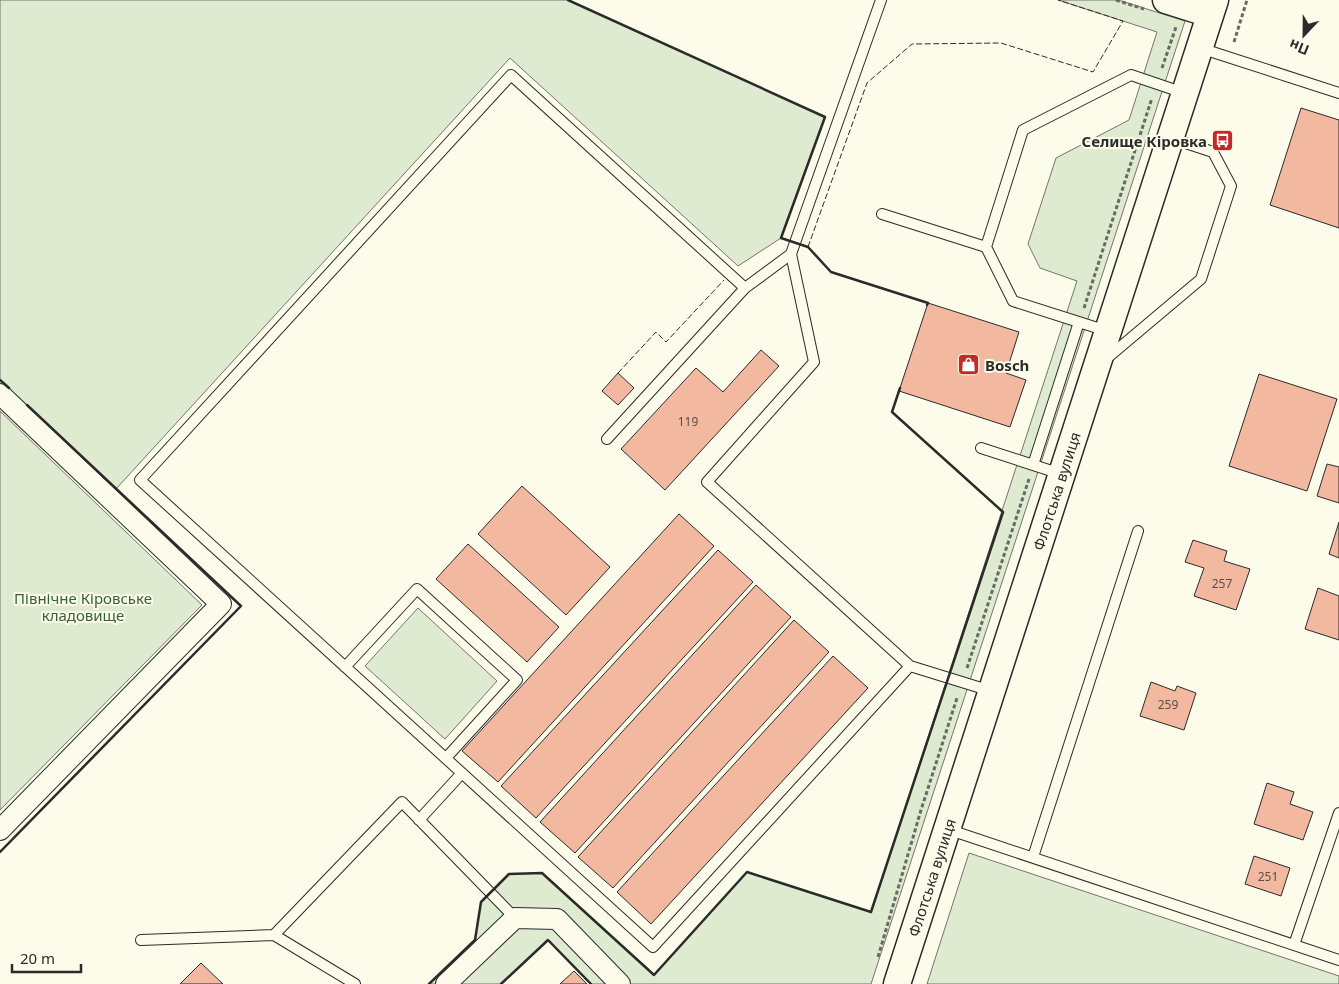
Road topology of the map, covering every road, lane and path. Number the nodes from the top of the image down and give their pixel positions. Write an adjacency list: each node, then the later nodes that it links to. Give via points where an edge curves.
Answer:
1 (881, 0): 13 (lane)
2 (1247, 0): 6 (path)
3 (1174, 3): 4 (street); 7 (path)
4 (1212, 7): 5 (street, Флотська вулиця)
5 (1199, 48): 6 (lane); 8 (street, Флотська вулиця)
6 (1229, 57): 9 (lane)
7 (1157, 84): 8 (lane); 12 (lane, via 1131,75 1024,130); 15 (path)
8 (1185, 93): 10 (street, Флотська вулиця)
9 (1339, 93)
10 (1170, 138): 16 (street, Флотська вулиця); 17 (lane, via 1213,152 1231,186 1201,278)
11 (882, 214): 12 (lane)
12 (986, 247): 15 (lane, via 1013,300)
13 (791, 254): 14 (lane); 24 (lane, via 814,362 707,482)
14 (745, 288): 19 (lane); 25 (lane, via 511,75 140,480)
15 (1079, 322): 16 (lane); 21 (lane)
16 (1108, 331): 17 (street, Флотська вулиця)
17 (1096, 367): 22 (street, Флотська вулиця)
18 (0, 394): 33 (street, via 221,604)
19 (607, 439)
20 (981, 448): 21 (lane)
21 (1033, 465): 22 (lane); 26 (path)
22 (1062, 474): 27 (street, Флотська вулиця)
23 (1138, 531): 34 (lane)
24 (910, 666): 26 (lane); 29 (lane, via 653,947)
25 (345, 667): 28 (lane); 28 (lane, via 417,589 517,680)
26 (962, 682): 27 (lane); 40 (path)
27 (992, 691): 32 (street, Флотська вулиця)
28 (446, 758): 29 (lane)
29 (462, 773): 31 (lane)
30 (1339, 813): 38 (lane)
31 (419, 820): 35 (lane); 36 (lane, via 402,802)
32 (947, 829): 34 (lane); 44 (street, Флотська вулиця)
33 (0, 830)
34 (1033, 857): 38 (lane)
35 (515, 918): 42 (street); 43 (street, via 557,920)
36 (274, 935): 37 (lane); 41 (lane)
37 (140, 940)
38 (1294, 945): 39 (lane)
39 (1339, 960)
40 (875, 966)
41 (355, 984)
42 (446, 984)
43 (620, 984)
44 (897, 984)

